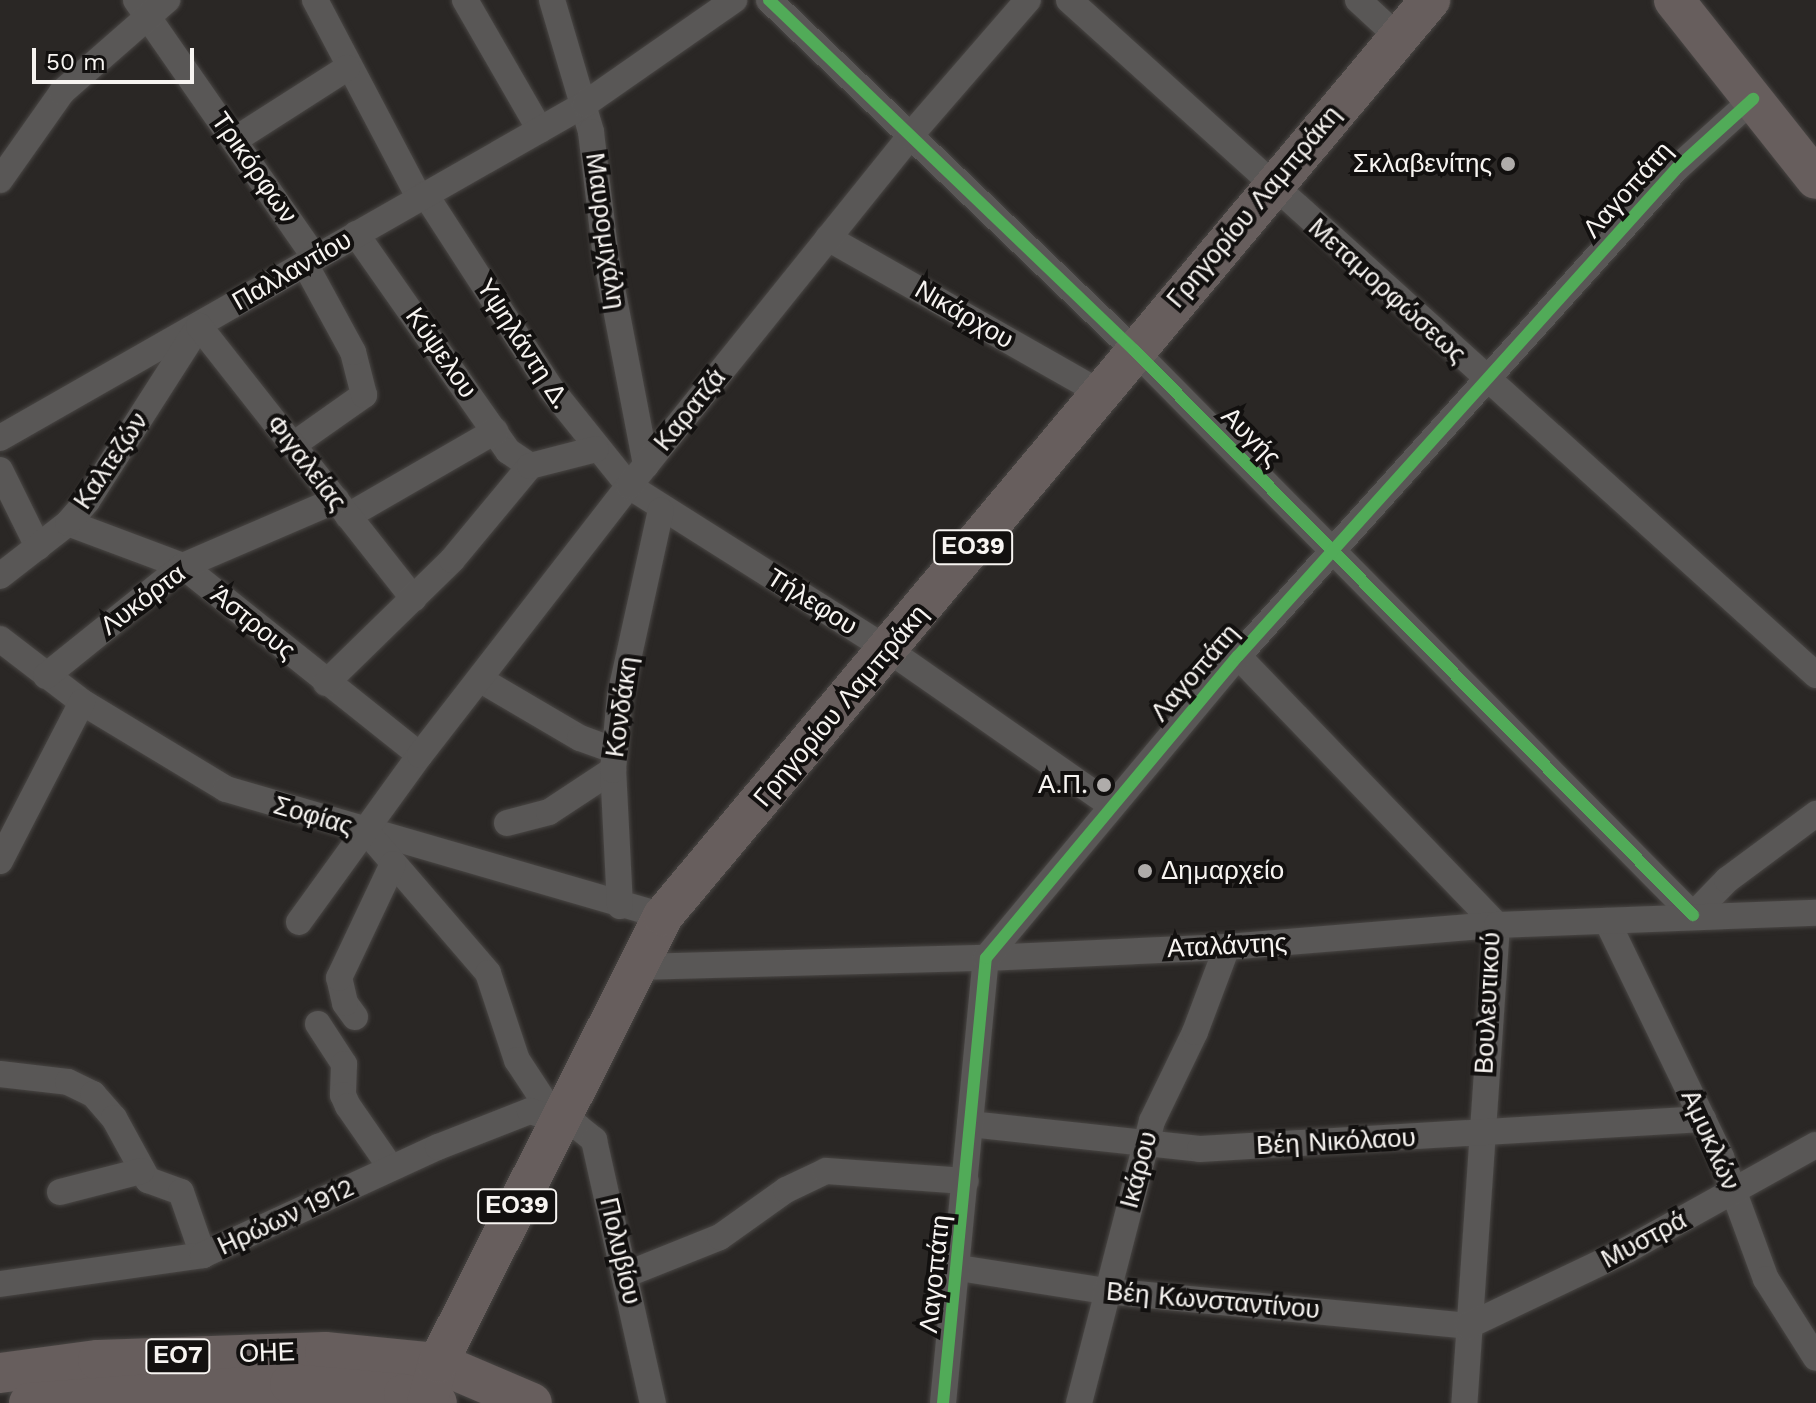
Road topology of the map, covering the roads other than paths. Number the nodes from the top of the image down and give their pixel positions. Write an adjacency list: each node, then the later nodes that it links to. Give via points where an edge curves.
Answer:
1 (315, 0): 13 (street, Υψηλάντη Δ.)
2 (465, 0): 16 (street)
3 (552, 0): 15 (street, Μαυρομιχάλη)
4 (734, 0): 15 (street, Παλλαντίου)
5 (769, 0): 17 (street, Αυγής)
6 (1028, 0): 17 (street, Καρατζά)
7 (1069, 0): 21 (street, Μεταμορφώσεως)
8 (1358, 0): 12 (street)
9 (1430, 0): 12 (main road, Γρηγορίου Λαμπράκη / ΕΟ39)
10 (1674, 0): 14 (main road)
11 (150, 5): 18 (street, Τρικόρφων); 20 (street, via 62,92)
12 (1397, 36): 21 (main road, Γρηγορίου Λαμπράκη / ΕΟ39)
13 (347, 68): 18 (street); 22 (street, Υψηλάντη Δ.)
14 (1753, 99): 19 (main road); 28 (street, Λαγοπάτη, via 1695,148)
15 (585, 104): 16 (street, Παλλαντίου); 34 (street, Μαυρομιχάλη, via 606,257)
16 (540, 130): 22 (street, Παλλαντίου)
17 (910, 136): 24 (street, Καρατζά); 27 (street, Αυγής)
18 (236, 139): 25 (street, Τρικόρφων)
19 (1810, 160)
20 (0, 180)
21 (1273, 188): 27 (main road, Γρηγορίου Λαμπράκη / ΕΟ39); 28 (street, Μεταμορφώσεως)
22 (422, 196): 23 (street, Παλλαντίου); 33 (street, Υψηλάντη Δ.)
23 (356, 234): 25 (street, Παλλαντίου); 30 (street, Κύψελου)
24 (828, 238): 29 (street, Νικάρχου); 34 (street, Καρατζά)
25 (310, 261): 26 (street, Παλλαντίου); 32 (street, Τρικόρφων, via 353,352 364,395)
26 (199, 326): 31 (street, Παλλαντίου); 32 (street, Φιγαλείας); 40 (street, Καλτεζών, via 102,481)
27 (1134, 350): 29 (main road, Γρηγορίου Λαμπράκη / ΕΟ39); 42 (street, Αυγής)
28 (1487, 382): 42 (street, Λαγοπάτη); 49 (street, Μεταμορφώσεως)
29 (1099, 392): 47 (main road, Γρηγορίου Λαμπράκη / ΕΟ39)
30 (495, 431): 35 (street, Κύψελου, via 508,451); 38 (street, Λυκόρτα)
31 (0, 438)
32 (293, 445): 38 (street, Φιγαλείας)
33 (596, 449): 35 (street); 37 (street, Υψηλάντη Δ.)
34 (646, 465): 37 (street, Καρατζά)
35 (530, 466): 45 (street)
36 (0, 470): 41 (street)
37 (629, 486): 39 (street, Τήλεφου); 51 (street, Καρατζά)
38 (342, 508): 43 (street, Λυκόρτα); 45 (street, Φιγαλείας)
39 (661, 510): 47 (street, Τήλεφου); 55 (street, Κονδάκη, via 620,696)
40 (68, 523): 41 (street, Καλτεζών); 43 (street, Άστρους)
41 (38, 547): 44 (street, Καλτεζών)
42 (1334, 552): 48 (street, Λαγοπάτη); 64 (street, Αυγής)
43 (183, 566): 50 (street, Λυκόρτα); 52 (street, Άστρους)
44 (0, 576)
45 (414, 599): 52 (street)
46 (0, 639): 50 (street, Σοφίας)
47 (890, 651): 56 (street, Τήλεφου); 65 (main road, Γρηγορίου Λαμπράκη / ΕΟ39)
48 (1238, 656): 56 (street, Λαγοπάτη); 68 (street, Βουλευτικού)
49 (1816, 675)
50 (46, 676): 53 (street, Σοφίας)
51 (481, 680): 54 (street, Καρατζά); 55 (street)
52 (326, 683): 54 (street, Άστρους)
53 (82, 702): 59 (street, Σοφίας, via 226,789); 60 (street)
54 (420, 755): 59 (street, Καρατζά)
55 (614, 760): 58 (street, via 549,812); 62 (street, Κονδάκη)
56 (1111, 805): 70 (street, Λαγοπάτη)
57 (1816, 814): 64 (street, via 1727,880)
58 (507, 823)
59 (366, 831): 61 (street); 62 (street, Σοφίας); 67 (street, Καρατζά)
60 (0, 861)
61 (393, 864): 72 (street, via 339,978); 76 (street, via 488,973 517,1060)
62 (620, 906): 65 (street, Σοφίας)
63 (1816, 913): 64 (street, Αταλάντης)
64 (1693, 915): 66 (street, Αταλάντης)
65 (663, 916): 71 (main road, Γρηγορίου Λαμπράκη / ΕΟ39)
66 (1607, 921): 68 (street, Αταλάντης); 75 (street, Αμυκλών)
67 (299, 922)
68 (1497, 925): 69 (street, Αταλάντης); 78 (street, Βουλευτικού)
69 (1227, 947): 70 (street, Αταλάντης); 79 (street, Ικάρου)
70 (986, 958): 71 (street, Αταλάντης); 77 (street, Λαγοπάτη)
71 (637, 967): 76 (main road, Γρηγορίου Λαμπράκη / ΕΟ39)
72 (355, 1017)
73 (318, 1024): 81 (street, via 344,1064 348,1106)
74 (0, 1074): 82 (street, via 68,1082 88,1090 114,1118)
75 (1703, 1119): 78 (street, Βέη Νικόλαου); 84 (street, Αμυκλών)
76 (559, 1122): 81 (street, Ηρώων 1912, via 530,1111); 88 (street, Πολυβίου, via 578,1127 594,1140); 95 (main road, Γρηγορίου Λαμπράκη / ΕΟ39)
77 (970, 1124): 79 (street, Βέη Νικόλαου); 83 (street, Λαγοπάτη)
78 (1481, 1134): 79 (street, Βέη Νικόλαου, via 1200,1149); 91 (street, Βουλευτικού)
79 (1145, 1144): 90 (street, Ικάρου)
80 (1816, 1145): 84 (street, Μυστρά)
81 (391, 1168): 86 (street, Ηρώων 1912)
82 (141, 1171): 85 (street); 86 (street, via 153,1184 181,1192)
83 (966, 1181): 87 (street, Λαγοπάτη); 88 (street, via 826,1171 786,1190 720,1237)
84 (1734, 1191): 91 (street, Μυστρά, via 1523,1303); 92 (street, Αμυκλών, via 1766,1279)
85 (60, 1192)
86 (203, 1255): 89 (street, Ηρώων 1912)
87 (959, 1268): 90 (street, Βέη Κωνσταντίνου); 99 (street, Λαγοπάτη)
88 (625, 1275): 98 (street, Πολυβίου)
89 (0, 1284)
90 (1106, 1291): 91 (street, Βέη Κωνσταντίνου); 100 (street, Ικάρου)
91 (1468, 1326): 101 (street, Βουλευτικού)
92 (1816, 1358)
93 (0, 1373): 95 (main road, ΟΗΕ / ΕΟ7, via 98,1360 286,1351)
94 (301, 1394): 95 (main road, ΟΗΕ / ΕΟ7); 96 (main road, ΟΗΕ / ΕΟ7)
95 (422, 1395): 97 (main road, ΕΟ7)
96 (29, 1403)
97 (532, 1403)
98 (653, 1403)
99 (943, 1403)
100 (1079, 1403)
101 (1464, 1403)

